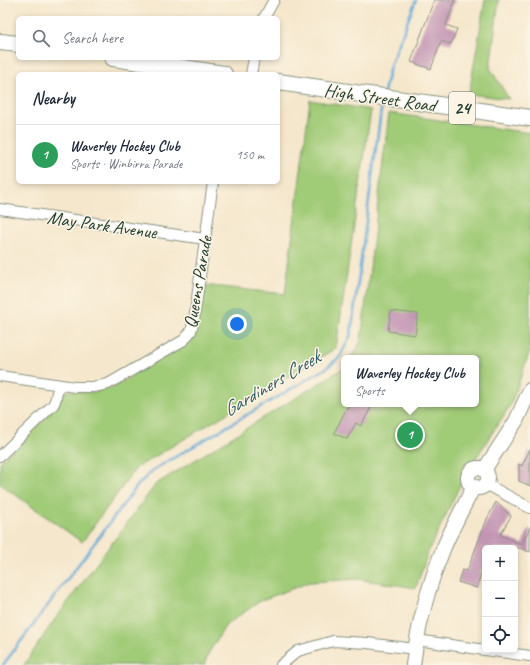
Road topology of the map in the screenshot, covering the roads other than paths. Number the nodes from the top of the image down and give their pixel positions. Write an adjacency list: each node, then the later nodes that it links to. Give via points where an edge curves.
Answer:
1 (274, 0): 2 (street)
2 (265, 16)
3 (0, 42): 4 (main road)
4 (16, 44)
5 (127, 60): 7 (main road)
6 (254, 60): 8 (street)
7 (210, 72)
8 (251, 72)
9 (280, 82): 10 (main road, High Street Road / 24)
10 (530, 118)
11 (213, 184): 13 (street, Queens Parade)
12 (0, 209): 13 (street, May Park Avenue)
13 (205, 239): 15 (street, Queens Parade, via 194,320 191,331 184,340 108,384 93,388)
14 (0, 376): 15 (street, Queens Parade)
15 (55, 384): 17 (street, via 53,405)
16 (530, 390): 18 (street, via 516,421 484,470 474,469 469,474 469,481)
17 (0, 456)
18 (480, 485): 19 (street); 20 (street, via 444,547 430,588)
19 (530, 508)
20 (416, 645): 21 (street); 24 (street, via 333,641 298,651); 25 (street)
21 (482, 650)
22 (508, 653): 23 (street)
23 (530, 656)
24 (281, 665)
25 (413, 665)

